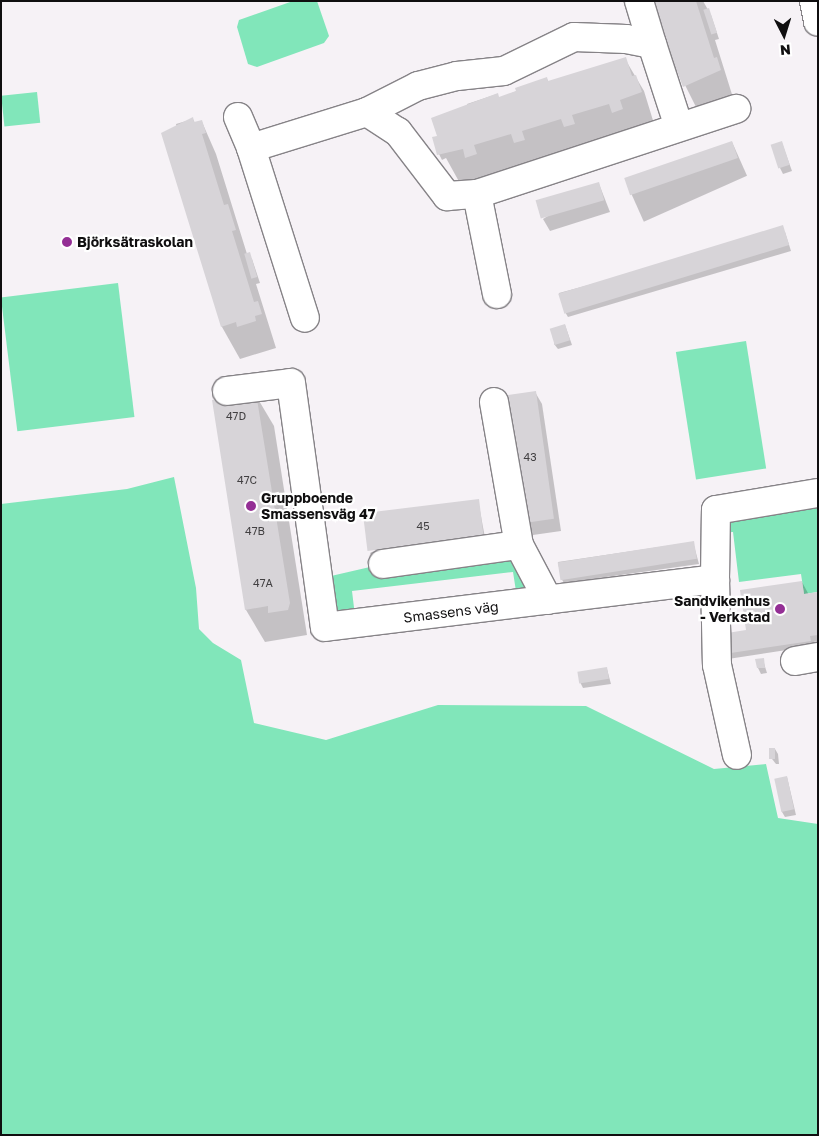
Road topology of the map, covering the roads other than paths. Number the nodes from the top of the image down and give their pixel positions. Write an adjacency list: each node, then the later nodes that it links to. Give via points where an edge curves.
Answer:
1 (640, 1): 4 (street)
2 (814, 1): 3 (street)
3 (818, 22)
4 (652, 44): 6 (street, via 626,39 574,37 504,71 456,76 418,86); 8 (street)
5 (736, 109): 8 (street)
6 (367, 112): 9 (street); 10 (street, via 398,132 447,196)
7 (238, 117): 9 (street)
8 (680, 127): 10 (street)
9 (251, 148): 12 (street)
10 (477, 194): 11 (street)
11 (497, 294)
12 (305, 318)
13 (227, 391): 19 (street, Smassens väg, via 291,383 325,627)
14 (494, 402): 16 (street)
15 (818, 493): 18 (street, via 716,510)
16 (519, 545): 17 (street); 19 (street)
17 (384, 564)
18 (715, 579): 19 (street, Smassens väg); 20 (street, via 717,665)
19 (548, 600)
20 (738, 755)

